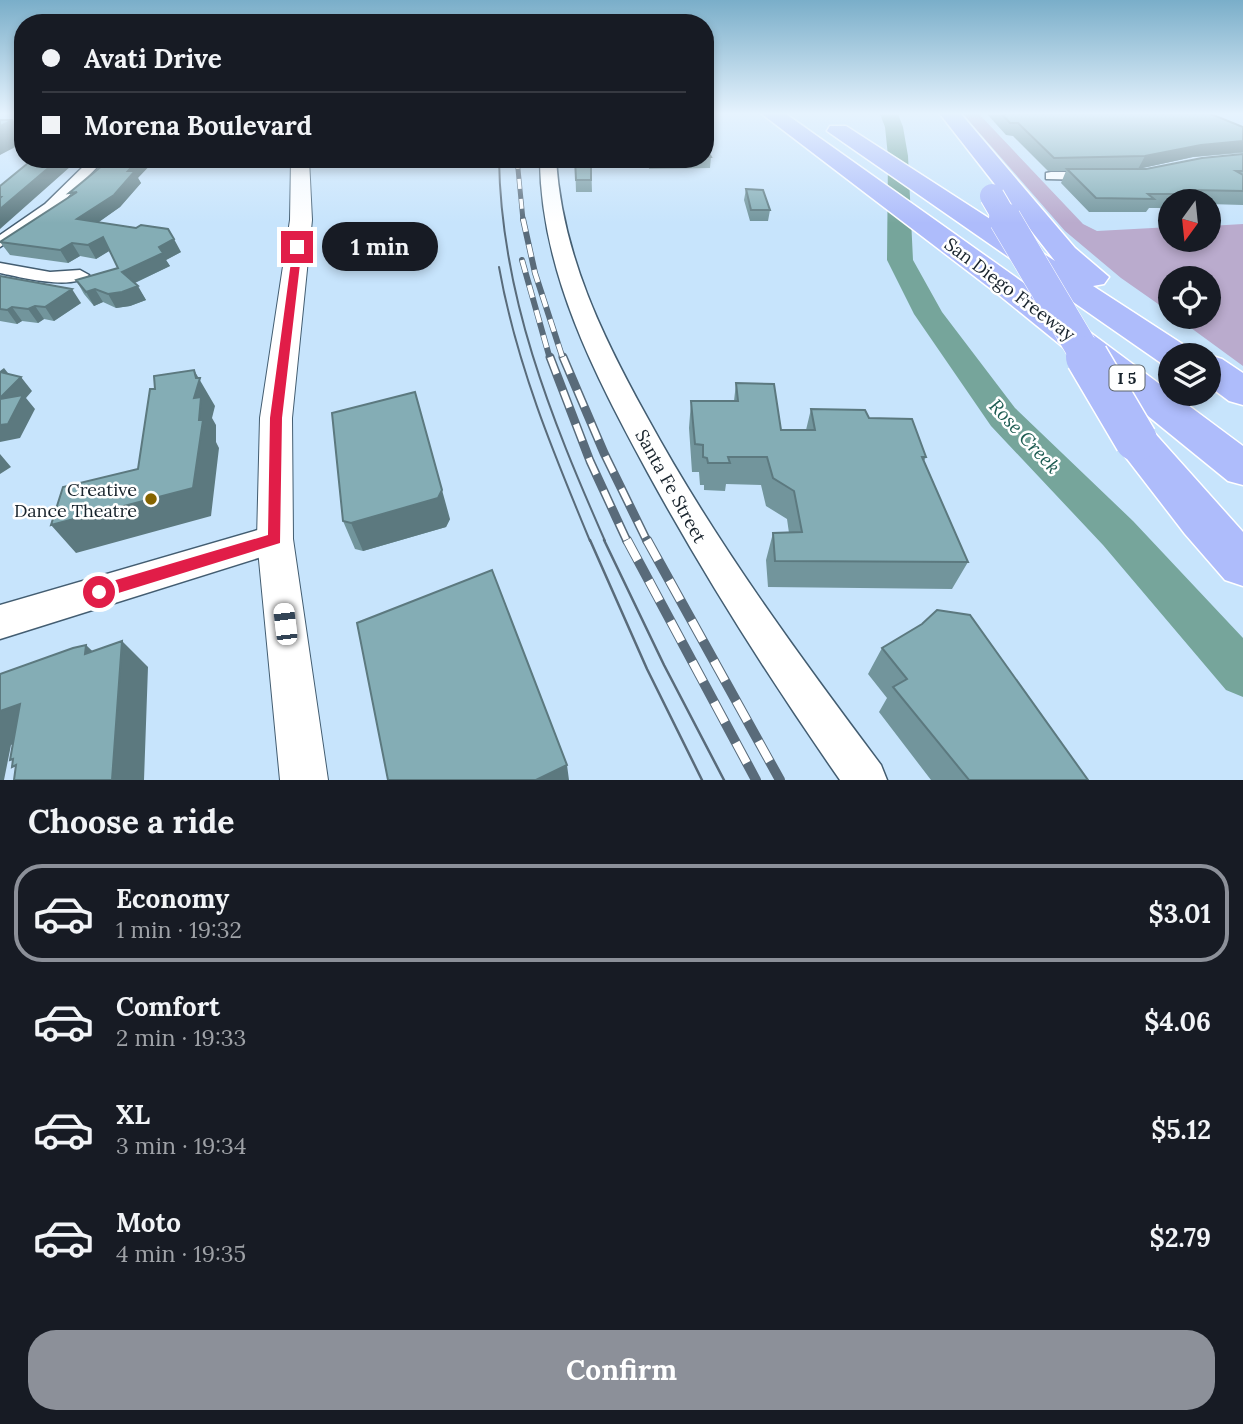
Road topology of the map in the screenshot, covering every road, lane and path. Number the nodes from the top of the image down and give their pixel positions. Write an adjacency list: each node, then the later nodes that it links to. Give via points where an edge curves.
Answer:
1 (823, 150): 19 (highway, San Diego Freeway / I 5)
2 (867, 150): 14 (highway, San Diego Freeway / I 5)
3 (959, 150): 21 (highway, bridge, via 992,196 1136,440)
4 (980, 150): 13 (highway, via 1064,254)
5 (90, 168): 10 (street, via 50,207)
6 (300, 168): 20 (main road, via 300,220 276,418)
7 (548, 168): 24 (street, Santa Fe Street, via 565,267 606,365 647,445 731,588)
8 (1051, 176): 9 (street)
9 (1114, 176)
10 (0, 242)
11 (0, 268): 12 (street, via 50,277)
12 (80, 275)
13 (1179, 343)
14 (1158, 344)
15 (1221, 375): 17 (highway)
16 (1221, 387): 18 (highway)
17 (1243, 391)
18 (1243, 402)
19 (1243, 469)
20 (275, 539): 22 (street); 23 (main road)
21 (1243, 565)
22 (0, 622)
23 (304, 780)
24 (866, 780)

